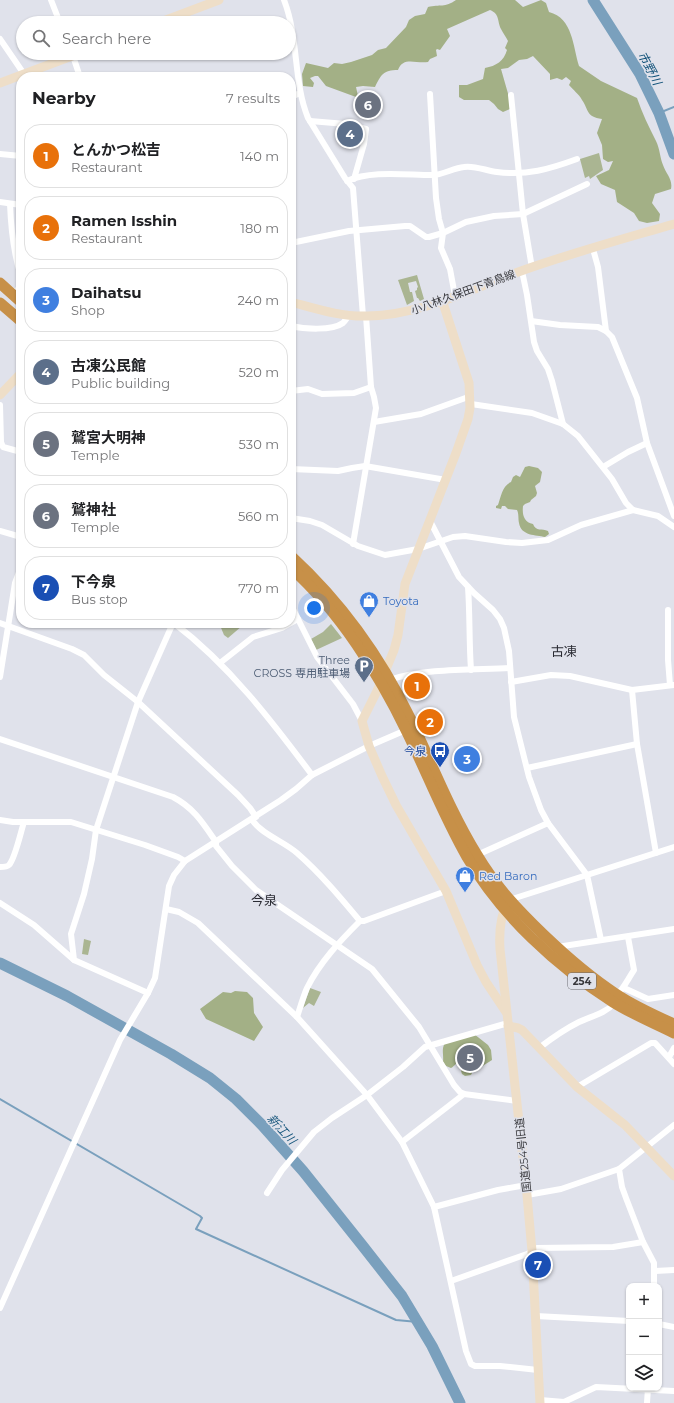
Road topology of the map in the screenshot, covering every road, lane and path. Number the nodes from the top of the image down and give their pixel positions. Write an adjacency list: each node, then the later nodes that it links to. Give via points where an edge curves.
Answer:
1 (51, 0): 4 (street)
2 (219, 0): 5 (street)
3 (284, 0): 6 (street)
4 (57, 16)
5 (177, 16)
6 (289, 16)
7 (0, 39): 11 (street)
8 (60, 60): 12 (street)
9 (76, 60): 13 (street)
10 (296, 60): 16 (street)
11 (23, 72)
12 (29, 72)
13 (79, 72)
14 (16, 77): 15 (street)
15 (0, 83)
16 (300, 93): 17 (street); 20 (street)
17 (296, 94)
18 (430, 94): 25 (street)
19 (511, 95): 24 (street)
20 (310, 121): 26 (street, via 346,124 366,129); 27 (street)
21 (0, 154): 22 (street)
22 (16, 156)
23 (577, 159): 24 (street, via 550,169)
24 (519, 173): 25 (street, via 464,167); 32 (street)
25 (434, 175): 26 (street, via 386,174); 35 (street)
26 (354, 178): 27 (street)
27 (347, 181): 34 (street, via 353,188)
28 (587, 184): 32 (street)
29 (0, 202): 30 (street)
30 (10, 204): 31 (street); 38 (street)
31 (16, 205)
32 (523, 214): 35 (street, via 494,216 466,222); 39 (street)
33 (674, 224): 37 (street, 小八林久保田下青鳥線)
34 (356, 230): 35 (street, via 410,226 426,237); 36 (street); 50 (street)
35 (443, 233): 44 (street, via 441,248 450,269)
36 (296, 242)
37 (593, 249): 39 (street, 小八林久保田下青鳥線); 54 (street, via 598,267)
38 (16, 262)
39 (532, 268): 40 (street, 小八林久保田下青鳥線)
40 (522, 271): 44 (street, 小八林久保田下青鳥線); 52 (street)
41 (0, 284): 43 (highway)
42 (16, 291): 43 (street)
43 (12, 295): 45 (highway)
44 (455, 296): 46 (street, 小八林久保田下青鳥線)
45 (16, 298)
46 (442, 300): 50 (street, 小八林久保田下青鳥線, via 413,310); 59 (street, via 466,372)
47 (296, 303): 49 (street, 小八林久保田下青鳥線)
48 (0, 304): 51 (highway)
49 (349, 316): 50 (street, 小八林久保田下青鳥線); 53 (street, via 342,324 334,327)
50 (364, 316): 56 (street)
51 (16, 317)
52 (531, 321): 54 (street, via 598,327); 62 (street, via 537,351 548,369)
53 (296, 327)
54 (606, 331): 63 (street, via 612,337 637,398)
55 (16, 378): 57 (street)
56 (371, 386): 58 (street, via 354,393 322,394 308,389); 61 (street, via 376,408)
57 (2, 390)
58 (296, 390)
59 (471, 400): 61 (street, via 422,414); 62 (street); 69 (street, via 468,419)
60 (0, 405): 64 (street)
61 (374, 422): 66 (street)
62 (563, 424): 67 (street, via 578,436)
63 (646, 443): 67 (street); 71 (street)
64 (1, 449): 65 (street)
65 (16, 451)
66 (365, 466): 68 (street, via 338,471); 69 (street); 78 (street)
67 (603, 468): 70 (street, via 626,504)
68 (296, 469)
69 (446, 480): 73 (street)
70 (633, 510): 74 (street, via 658,516); 77 (street, via 581,526 548,540 522,543 465,536)
71 (674, 516)
72 (296, 519): 78 (street, via 322,525)
73 (430, 521): 77 (street); 79 (street)
74 (673, 524)
75 (0, 531): 76 (street)
76 (16, 536)
77 (441, 541): 79 (street); 83 (street, via 459,577)
78 (353, 544): 79 (street, via 385,555)
79 (418, 549): 96 (street, via 403,592 398,636)
80 (296, 561): 96 (highway, 254, via 344,614)
81 (296, 573): 96 (highway, 254)
82 (16, 580): 88 (street)
83 (468, 587): 93 (street, via 500,620 507,638); 94 (street)
84 (668, 610): 98 (street, via 668,660)
85 (296, 615): 86 (street)
86 (298, 619): 101 (street, via 317,657 353,704)
87 (0, 623): 88 (street)
88 (8, 626): 95 (street); 100 (street, via 72,648 84,655)
89 (172, 628): 100 (street)
90 (181, 628): 92 (street)
91 (282, 628): 92 (street, via 254,637)
92 (220, 663): 107 (street, via 254,700)
93 (510, 668): 94 (street); 97 (street)
94 (471, 670): 96 (street, via 438,671)
95 (0, 677)
96 (385, 678): 101 (street); 102 (highway, 254); 117 (highway, 254, via 410,719)
97 (511, 682): 99 (street, via 551,675 570,676); 106 (street, via 514,717)
98 (672, 685): 99 (street)
99 (632, 690): 104 (street)
100 (138, 702): 108 (street); 109 (street, via 238,795 250,808)
101 (362, 721): 105 (street)
102 (406, 730): 105 (street); 123 (highway, 254, via 455,835 484,882)
103 (0, 739): 108 (street)
104 (637, 744): 106 (street); 116 (street)
105 (369, 746): 107 (street); 121 (street, via 396,805)
106 (526, 768): 112 (street, via 536,799)
107 (312, 775): 109 (street)
108 (114, 777): 113 (street); 114 (street, via 185,803 198,816)
109 (254, 818): 114 (street); 125 (street, via 255,824 296,852)
110 (0, 820): 111 (street)
111 (24, 822): 113 (street, via 63,821); 119 (street, via 12,860 9,865)
112 (548, 823): 117 (street); 120 (street)
113 (96, 830): 118 (street); 131 (street, via 84,894 71,934)
114 (216, 842): 118 (street); 129 (street, via 216,846 232,866 256,890)
115 (674, 847): 116 (street)
116 (656, 852): 120 (street)
117 (476, 855): 123 (highway, 254)
118 (185, 861): 124 (street, via 174,874 169,886)
119 (0, 867)
120 (587, 875): 123 (street); 128 (street)
121 (446, 891): 125 (street); 135 (street, via 477,965)
122 (0, 903): 131 (street, via 34,925)
123 (506, 904): 130 (highway, 254); 134 (highway, 254, via 537,942 581,980); 135 (street, 国道254号旧道, via 499,937)
124 (166, 909): 132 (street, via 155,978); 136 (street, via 178,912 198,923)
125 (360, 921): 129 (street)
126 (674, 929): 127 (street)
127 (628, 937): 128 (street); 134 (street, via 634,970)
128 (601, 940): 130 (street)
129 (336, 945): 136 (street, via 308,987); 140 (street, via 367,965 378,976 414,1020)
130 (557, 947): 134 (highway, 254, via 586,973)
131 (74, 960): 132 (street)
132 (148, 993): 163 (street, via 122,1037)
133 (674, 995): 134 (street, via 648,999)
134 (619, 996): 138 (highway, 254); 139 (highway, 254); 141 (street, via 603,1013 578,1022)
135 (506, 1012): 137 (street, 国道254号旧道)
136 (297, 1017): 147 (street)
137 (508, 1024): 140 (street); 141 (street, via 518,1028); 148 (street, 国道254号旧道)
138 (674, 1024)
139 (674, 1034)
140 (429, 1045): 146 (street, via 454,1085); 147 (street)
141 (539, 1048): 145 (street)
142 (674, 1048): 143 (street)
143 (669, 1057): 144 (street); 145 (street, via 655,1043 651,1043)
144 (674, 1064)
145 (577, 1087): 151 (street, via 625,1125)
146 (464, 1094): 148 (street); 150 (street)
147 (367, 1095): 150 (street); 155 (street, via 314,1132 282,1170)
148 (517, 1101): 154 (street, 国道254号旧道)
149 (674, 1125): 151 (street)
150 (402, 1142): 156 (street)
151 (647, 1148): 152 (street); 153 (street)
152 (619, 1169): 154 (street, via 560,1189); 157 (street, via 622,1187)
153 (674, 1176)
154 (527, 1190): 156 (street, via 498,1190); 158 (street, 国道254号旧道)
155 (267, 1193)
156 (434, 1207): 161 (street)
157 (643, 1242): 158 (street, via 612,1247 537,1248); 160 (street, via 652,1258)
158 (532, 1251): 161 (street); 164 (street, 国道254号旧道)
159 (674, 1270): 160 (street)
160 (655, 1271): 162 (street)
161 (452, 1281): 168 (street, via 471,1364)
162 (654, 1283)
163 (0, 1308)
164 (536, 1316): 165 (street); 168 (street, 国道254号旧道)
165 (626, 1321)
166 (662, 1325): 167 (street)
167 (674, 1327)
168 (538, 1370): 173 (street, 国道254号旧道)
169 (626, 1388): 173 (street, via 596,1387 564,1402)
170 (662, 1390): 172 (street)
171 (648, 1391): 174 (street)
172 (674, 1391)
173 (540, 1402)
174 (647, 1403)

